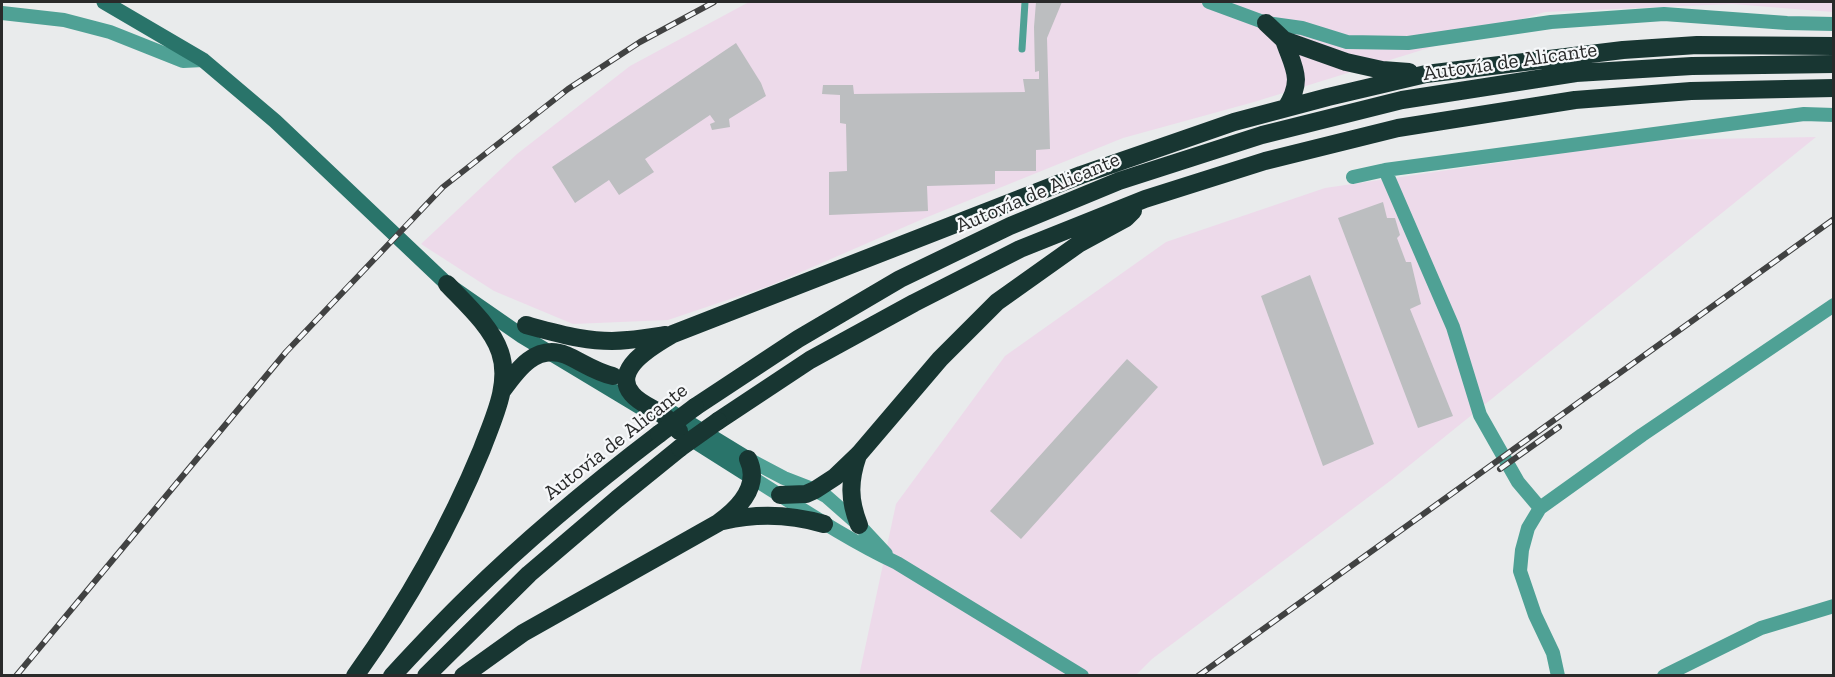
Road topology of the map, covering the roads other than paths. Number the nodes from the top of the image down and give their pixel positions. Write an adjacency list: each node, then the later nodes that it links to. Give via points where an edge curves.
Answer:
1 (105, 2): 10 (street)
2 (1025, 2): 9 (lane)
3 (1209, 2): 5 (street)
4 (2, 13): 10 (street, via 64,20 110,32 183,60)
5 (1266, 23): 6 (street, via 1302,28 1347,42 1398,43 1551,22 1664,14); 7 (highway)
6 (1833, 24)
7 (1284, 40): 12 (highway, via 1346,62); 14 (highway, via 1297,77 1294,95)
8 (1833, 46): 12 (highway, via 1697,45 1623,50)
9 (1022, 49)
10 (203, 60): 19 (street, via 275,121)
11 (1833, 64): 40 (highway, Autovía de Alicante, bridge, via 1692,66 1576,74 1402,100 1262,135 1119,181 1000,231 900,279 798,339 659,434 552,520 468,597)
12 (1426, 74): 14 (highway)
13 (1833, 88): 18 (highway, via 1691,91 1575,100 1410,126 1265,161)
14 (1286, 108): 23 (highway, via 1081,175)
15 (1833, 115): 16 (street, via 1804,114)
16 (1385, 170): 17 (street); 33 (street, via 1453,327 1480,415 1518,482)
17 (1353, 177)
18 (1145, 199): 27 (highway, bridge, via 1020,249 914,303 810,360 718,421); 28 (highway, via 1126,218 1080,243 997,302 940,359)
19 (447, 284): 20 (street); 26 (highway, via 497,345 502,363)
20 (469, 299): 22 (street); 24 (street)
21 (1833, 305): 33 (street)
22 (526, 325): 23 (highway, via 603,341); 25 (street)
23 (674, 334): 25 (highway, via 645,351)
24 (548, 352): 25 (highway, via 566,356); 26 (highway, via 521,366); 27 (street)
25 (620, 381): 27 (highway, via 632,395 663,415); 29 (street)
26 (502, 391): 39 (highway, via 467,485 437,545 382,638)
27 (680, 440): 30 (street, via 703,448); 41 (highway, via 529,574)
28 (859, 454): 31 (highway); 36 (highway, via 852,471 850,499)
29 (748, 459): 30 (highway); 31 (street)
30 (751, 477): 32 (street); 34 (highway, via 741,504)
31 (815, 490): 32 (highway); 36 (street)
32 (780, 495): 35 (street)
33 (1540, 508): 44 (street, via 1528,528 1520,571)
34 (718, 523): 35 (highway, via 777,515); 42 (highway, via 523,633)
35 (825, 524): 37 (street)
36 (859, 525): 37 (street)
37 (897, 563): 43 (street)
38 (1833, 606): 45 (street, via 1761,628)
39 (355, 675)
40 (392, 675)
41 (426, 675)
42 (463, 675)
43 (1082, 675)
44 (1558, 675)
45 (1664, 675)

